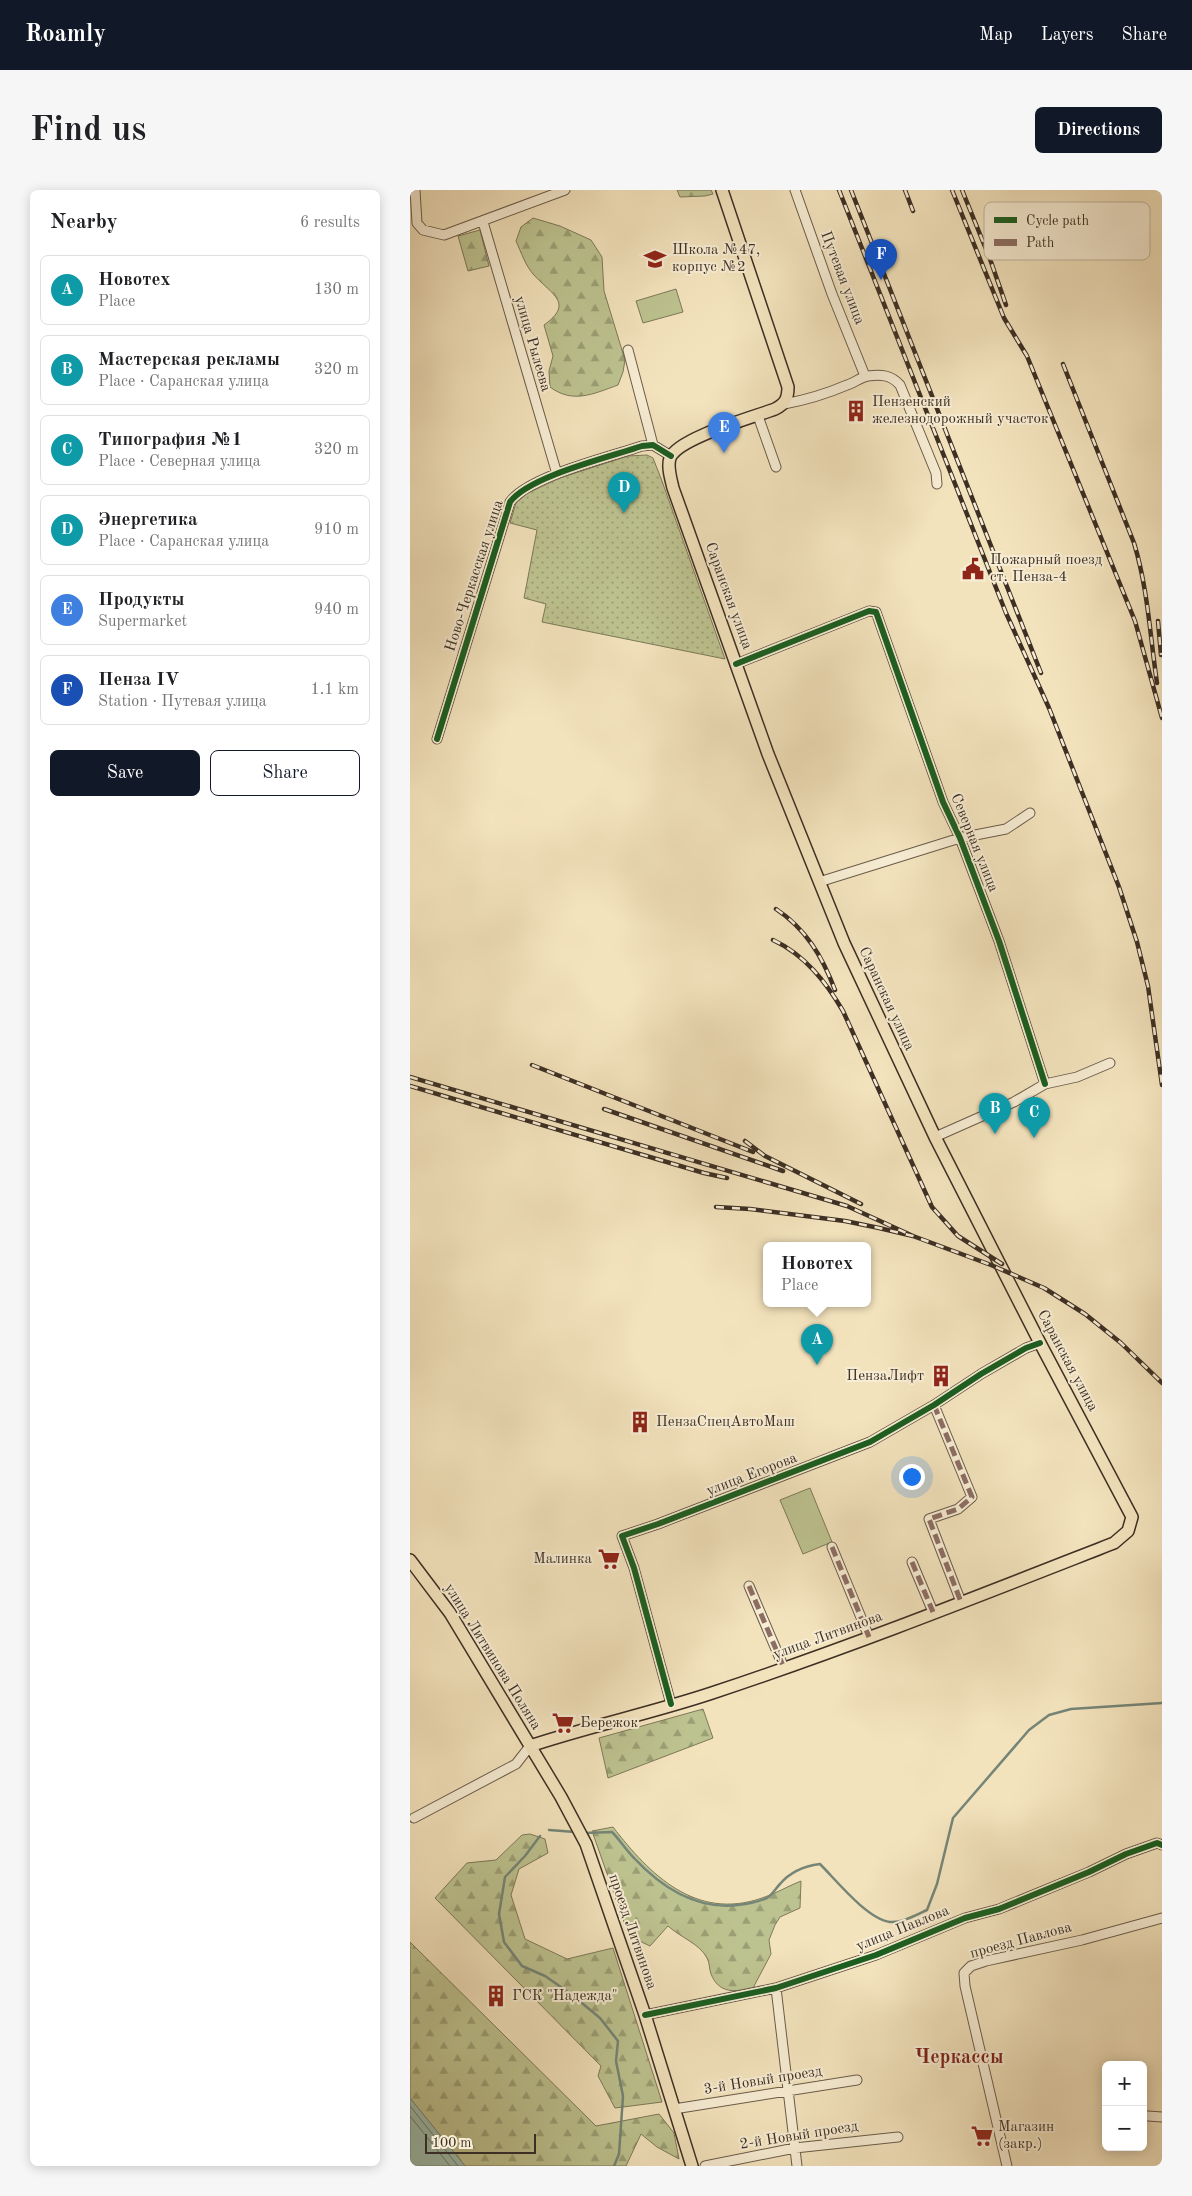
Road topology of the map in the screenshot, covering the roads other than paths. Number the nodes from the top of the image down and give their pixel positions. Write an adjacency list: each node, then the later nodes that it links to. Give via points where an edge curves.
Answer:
1 (414, 190): 5 (street, via 416,218 423,230 437,235 452,234)
2 (565, 190): 5 (street)
3 (722, 190): 8 (main road, via 788,387)
4 (795, 190): 7 (street, Путевая улица)
5 (483, 222): 13 (street, улица Рылеева)
6 (628, 350): 10 (street)
7 (865, 376): 8 (street, via 808,400); 14 (street, via 884,375 900,384 936,473)
8 (784, 404): 9 (main road)
9 (758, 416): 11 (main road, via 700,436 678,448); 12 (street)
10 (654, 445): 11 (street); 13 (street, Ново-Черкасская улица)
11 (671, 456): 15 (main road, Саранская улица, via 669,470 673,488)
12 (776, 467)
13 (557, 474): 16 (street, Ново-Черкасская улица, via 524,489 510,502)
14 (936, 484)
15 (736, 664): 18 (street, Северная улица, via 869,611 876,612 943,802); 19 (main road, Саранская улица)
16 (437, 739)
17 (1030, 813): 18 (street, via 1006,829)
18 (960, 838): 19 (street); 21 (street, Северная улица, via 999,941)
19 (819, 882): 22 (main road, Саранская улица, via 858,976)
20 (1110, 1063): 21 (street, via 1078,1076)
21 (1045, 1084): 22 (street, via 1014,1102)
22 (935, 1136): 23 (main road, Саранская улица)
23 (1040, 1343): 24 (street, улица Егорова, via 981,1374); 25 (main road, Саранская улица, via 1132,1517)
24 (934, 1405): 30 (street, via 972,1497 958,1509 929,1519); 34 (street, улица Егорова, via 870,1442 622,1536 634,1568)
25 (1128, 1531): 30 (main road, улица Литвинова, via 1114,1543)
26 (832, 1547): 32 (street)
27 (410, 1560): 35 (main road, улица Литвинова Поляна, via 450,1612)
28 (912, 1562): 31 (street)
29 (749, 1586): 33 (street)
30 (961, 1602): 31 (main road, улица Литвинова)
31 (933, 1612): 32 (main road, улица Литвинова)
32 (869, 1637): 33 (main road, улица Литвинова)
33 (784, 1668): 34 (main road, улица Литвинова)
34 (671, 1704): 35 (main road, улица Литвинова)
35 (530, 1746): 36 (street, via 516,1764); 40 (main road, проезд Литвинова, via 586,1844)
36 (414, 1818)
37 (1162, 1845): 39 (street, улица Павлова, via 1157,1843 1126,1854 1080,1876 999,1909 965,1918 890,1951)
38 (1162, 1918): 51 (street, проезд Павлова, via 986,1961 971,1966 964,1973)
39 (776, 1988): 40 (street, улица Павлова); 42 (street)
40 (645, 2015): 43 (main road, проезд Литвинова)
41 (857, 2080): 42 (street, 3-й Новый проезд)
42 (789, 2090): 43 (street, 3-й Новый проезд); 47 (street)
43 (674, 2109): 48 (main road, проезд Литвинова)
44 (1148, 2116): 45 (street)
45 (1162, 2116)
46 (898, 2137): 47 (street, 2-й Новый проезд)
47 (795, 2148): 49 (street, 2-й Новый проезд); 50 (street)
48 (692, 2166)
49 (705, 2166)
50 (797, 2166)
51 (1007, 2166)

